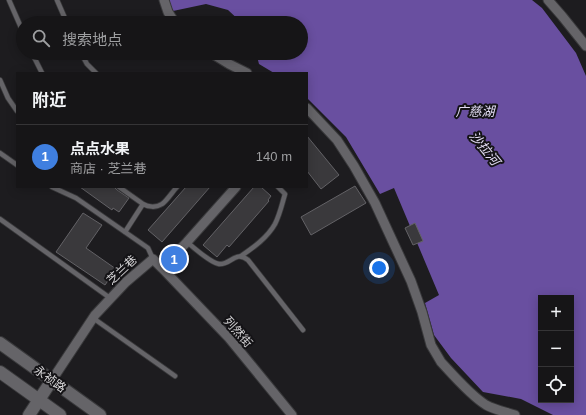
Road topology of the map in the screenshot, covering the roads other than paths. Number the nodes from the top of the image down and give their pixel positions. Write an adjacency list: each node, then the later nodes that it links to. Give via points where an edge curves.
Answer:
1 (8, 0): 7 (lane)
2 (57, 0): 5 (lane)
3 (164, 0): 6 (street)
4 (548, 0): 8 (street)
5 (64, 16)
6 (171, 16)
7 (16, 17)
8 (586, 46)
9 (36, 60): 12 (lane)
10 (85, 60): 13 (lane)
11 (222, 60): 14 (street)
12 (42, 72)
13 (95, 72)
14 (245, 72)
15 (0, 80): 17 (lane)
16 (308, 109): 44 (street, via 336,140 375,203 411,281 431,345 441,362 477,399 493,408)
17 (16, 110)
18 (0, 152): 19 (lane)
19 (16, 164)
20 (54, 188): 27 (lane, via 76,198)
21 (120, 188): 25 (lane)
22 (176, 188): 25 (lane, via 162,204 152,207)
23 (235, 188): 28 (street)
24 (279, 188): 29 (lane, via 285,194 275,224 263,239)
25 (143, 204): 27 (lane)
26 (0, 219): 32 (lane)
27 (125, 232): 30 (lane, via 148,248)
28 (186, 242): 29 (lane, via 218,264 225,264); 31 (street)
29 (241, 256): 34 (lane, via 248,260)
30 (153, 259): 31 (street, 芝兰巷); 32 (street, 芝兰巷)
31 (162, 268): 43 (street, 列然街, via 229,338)
32 (110, 298): 33 (street, 芝兰巷)
33 (93, 318): 37 (lane); 38 (street, 芝兰巷)
34 (303, 330)
35 (0, 343): 38 (main road, 永祯路)
36 (0, 372): 39 (main road, 永祯路)
37 (175, 376)
38 (52, 380): 39 (main road); 42 (main road, 永祯路)
39 (39, 400): 40 (main road); 41 (main road, 永祯路)
40 (29, 415)
41 (60, 415)
42 (100, 415)
43 (292, 415)
44 (515, 415)

